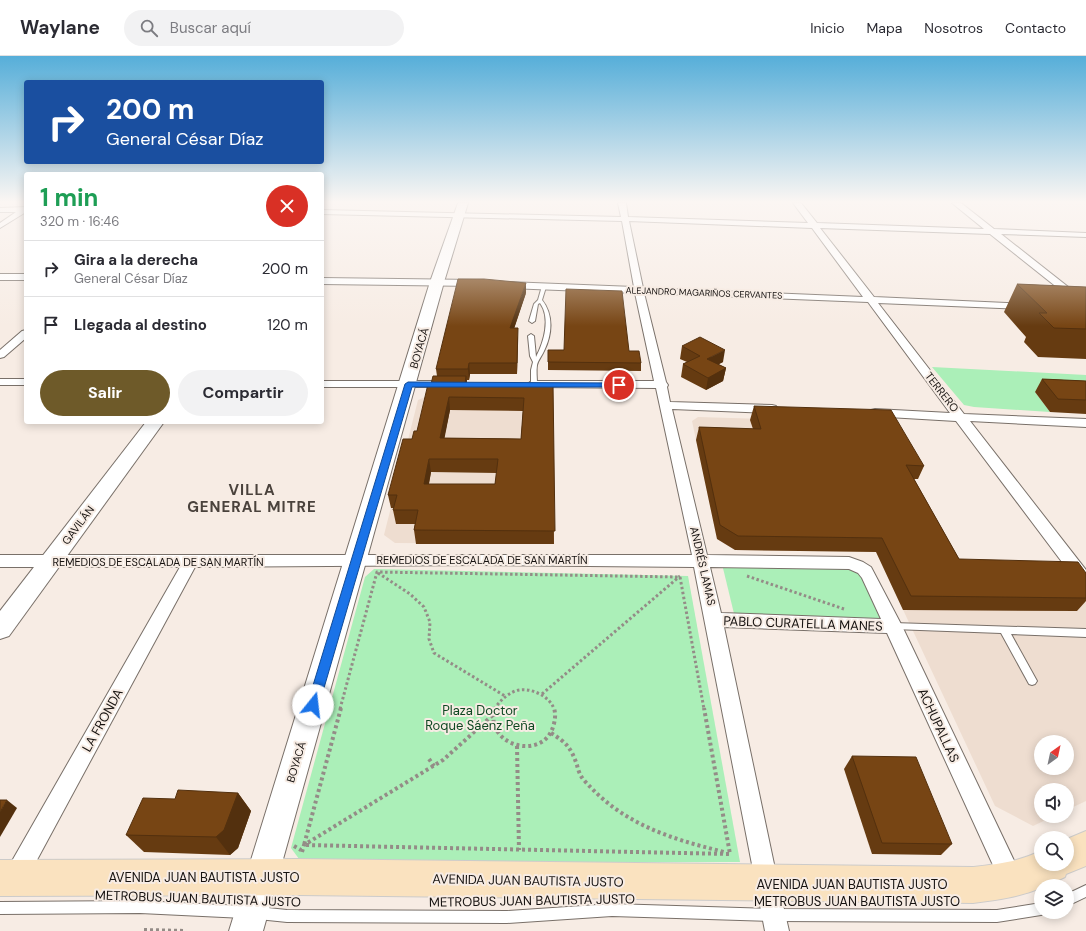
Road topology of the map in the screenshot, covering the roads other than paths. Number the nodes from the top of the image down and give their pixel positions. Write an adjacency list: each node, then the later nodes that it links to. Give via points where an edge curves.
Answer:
1 (450, 244): 8 (street, BOYACÁ)
2 (630, 244): 12 (street, ANDRÉS LAMAS)
3 (828, 244): 14 (street, TERRERO)
4 (1009, 244): 15 (street)
5 (24, 277): 6 (street)
6 (0, 278)
7 (324, 281): 8 (street)
8 (438, 282): 9 (street); 27 (street, BOYACÁ)
9 (483, 284)
10 (498, 284): 11 (street, ALEJANDRO MAGARIÑOS CERVANTES)
11 (544, 287): 12 (street, ALEJANDRO MAGARIÑOS CERVANTES); 13 (lane)
12 (639, 290): 14 (street, ALEJANDRO MAGARIÑOS CERVANTES); 30 (street, ANDRÉS LAMAS)
13 (540, 300): 19 (lane, via 536,304); 23 (lane, via 545,304 548,314 547,332 544,347)
14 (870, 300): 16 (street, ALEJANDRO MAGARIÑOS CERVANTES); 34 (street, TERRERO)
15 (1086, 306)
16 (1039, 307)
17 (1070, 308): 18 (street)
18 (1086, 309)
19 (532, 321)
20 (24, 335): 22 (street)
21 (531, 336): 23 (lane, via 532,356)
22 (0, 355)
23 (535, 361): 29 (lane)
24 (0, 382): 25 (street)
25 (24, 382)
26 (324, 384): 27 (street)
27 (408, 384): 28 (street); 37 (street, BOYACÁ)
28 (455, 384)
29 (530, 384): 30 (street)
30 (662, 385): 31 (street, ANDRÉS LAMAS)
31 (666, 404): 32 (street); 38 (street, ANDRÉS LAMAS)
32 (786, 410)
33 (865, 413): 34 (street)
34 (961, 417): 35 (street); 43 (street, TERRERO)
35 (1086, 423)
36 (154, 424): 40 (street, GAVILÁN)
37 (355, 560): 38 (street, REMEDIOS DE ESCALADA DE SAN MARTÍN); 41 (street, REMEDIOS DE ESCALADA DE SAN MARTÍN); 53 (street, BOYACÁ)
38 (701, 560): 42 (street, REMEDIOS DE ESCALADA DE SAN MARTÍN, via 849,562); 44 (street, ANDRÉS LAMAS)
39 (0, 561): 40 (street, REMEDIOS DE ESCALADA DE SAN MARTÍN)
40 (50, 562): 41 (street, REMEDIOS DE ESCALADA DE SAN MARTÍN); 46 (street, GAVILÁN)
41 (190, 563): 55 (street, LA FRONDA)
42 (866, 570): 45 (street, ACHUPALLAS)
43 (1086, 582)
44 (714, 620): 45 (street, PABLO CURATELLA MANES); 58 (street, ANDRÉS LAMAS)
45 (892, 626): 47 (lane); 54 (street, ACHUPALLAS)
46 (0, 629)
47 (1004, 630): 48 (lane); 49 (lane)
48 (1086, 633)
49 (1032, 681)
50 (1086, 848): 51 (main road)
51 (1074, 854)
52 (1038, 871): 54 (main road, AVENIDA JUAN BAUTISTA JUSTO)
53 (262, 877): 55 (main road, AVENIDA JUAN BAUTISTA JUSTO); 58 (main road, AVENIDA JUAN BAUTISTA JUSTO, via 298,876); 60 (street, BOYACÁ)
54 (1011, 880): 58 (main road, AVENIDA JUAN BAUTISTA JUSTO)
55 (5, 888): 60 (lane, METROBUS JUAN BAUTISTA JUSTO)
56 (1086, 891): 57 (lane)
57 (1074, 897)
58 (772, 910): 59 (lane, METROBUS JUAN BAUTISTA JUSTO, via 997,916); 60 (lane, METROBUS JUAN BAUTISTA JUSTO, via 612,910 507,917 287,916)
59 (1034, 910)
60 (249, 922)

